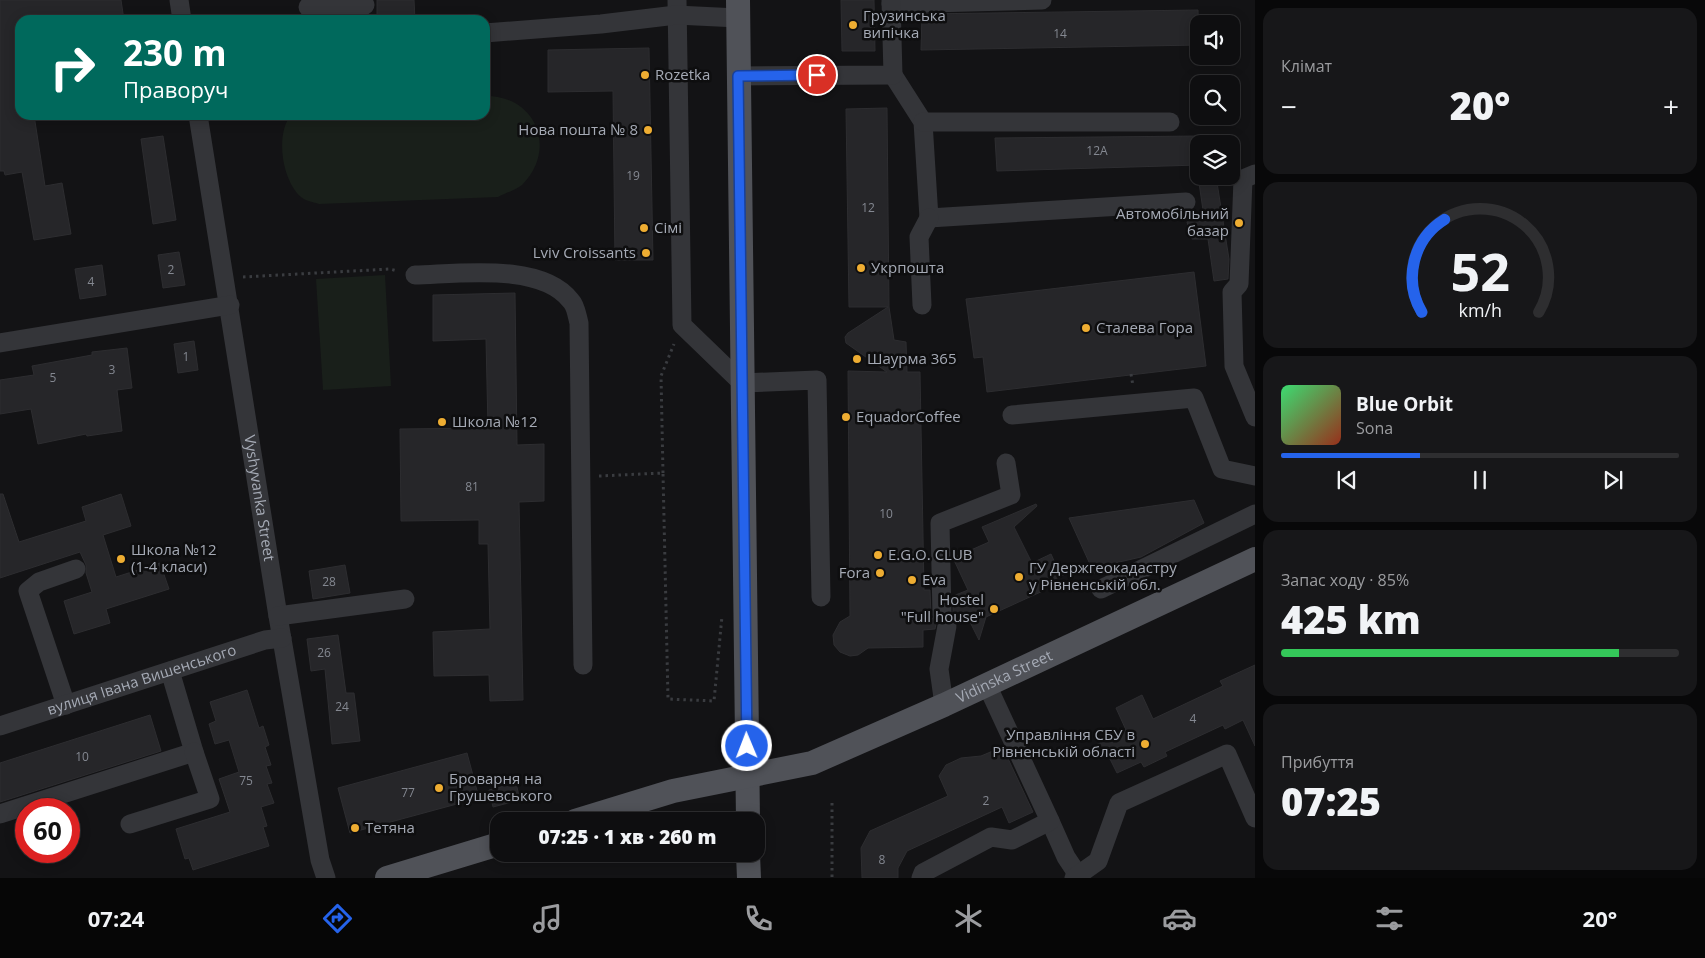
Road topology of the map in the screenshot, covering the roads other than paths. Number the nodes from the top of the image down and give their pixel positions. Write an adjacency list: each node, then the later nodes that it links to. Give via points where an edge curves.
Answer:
1 (179, 0): 8 (street)
2 (1042, 0): 3 (street)
3 (891, 2): 10 (street)
4 (308, 7): 5 (street)
5 (365, 8)
6 (677, 8): 7 (street); 9 (street, via 602,24); 22 (street, via 682,325)
7 (738, 9): 11 (main road)
8 (181, 15)
9 (490, 33)
10 (893, 75): 11 (street); 13 (street)
11 (738, 76): 22 (main road)
12 (199, 120): 19 (street, Vyshyvanka Street)
13 (923, 122): 14 (street); 17 (street)
14 (1170, 122)
15 (1255, 174): 24 (street, via 1243,179 1244,282 1232,292 1234,366)
16 (1186, 202): 17 (street)
17 (929, 218): 20 (street, via 919,237)
18 (415, 275): 35 (street, via 525,275 559,289 572,302 579,323)
19 (230, 305): 21 (street); 33 (street, Vyshyvanka Street)
20 (922, 306)
21 (0, 343)
22 (742, 383): 31 (street, via 817,380); 42 (main road)
23 (1012, 415): 26 (street, via 1194,398 1222,469)
24 (1255, 416)
25 (1006, 463): 39 (street, via 1011,495 940,523 945,620 939,669)
26 (1255, 476)
27 (1255, 514): 30 (street)
28 (1255, 559): 37 (main road, Vidinska Street)
29 (76, 569): 38 (street, via 39,582 28,591)
30 (1101, 589)
31 (821, 597)
32 (405, 599): 33 (street)
33 (278, 616): 34 (street, Vyshyvanka Street)
34 (282, 638): 36 (street, вулиця Івана Вишенського, via 265,640); 52 (street, Vyshyvanka Street, via 320,860)
35 (583, 665)
36 (170, 671): 38 (street, вулиця Івана Вишенського); 41 (street)
37 (987, 684): 39 (main road, Vidinska Street); 47 (street)
38 (66, 705): 40 (street, вулиця Івана Вишенського)
39 (944, 705): 42 (main road, Vidinska Street, via 812,763)
40 (0, 726)
41 (194, 752): 45 (street); 48 (street, via 210,799)
42 (748, 776): 43 (main road, Vidinska Street, via 674,791); 44 (main road)
43 (605, 812)
44 (748, 812)
45 (0, 814)
46 (1255, 818): 51 (street, via 1227,754 1119,803 1098,861)
47 (1050, 821): 51 (street); 55 (street, via 1012,840 991,837)
48 (130, 824)
49 (490, 847): 53 (main road)
50 (748, 862): 54 (main road)
51 (1076, 876)
52 (326, 878)
53 (387, 878)
54 (749, 878)
55 (921, 878)

